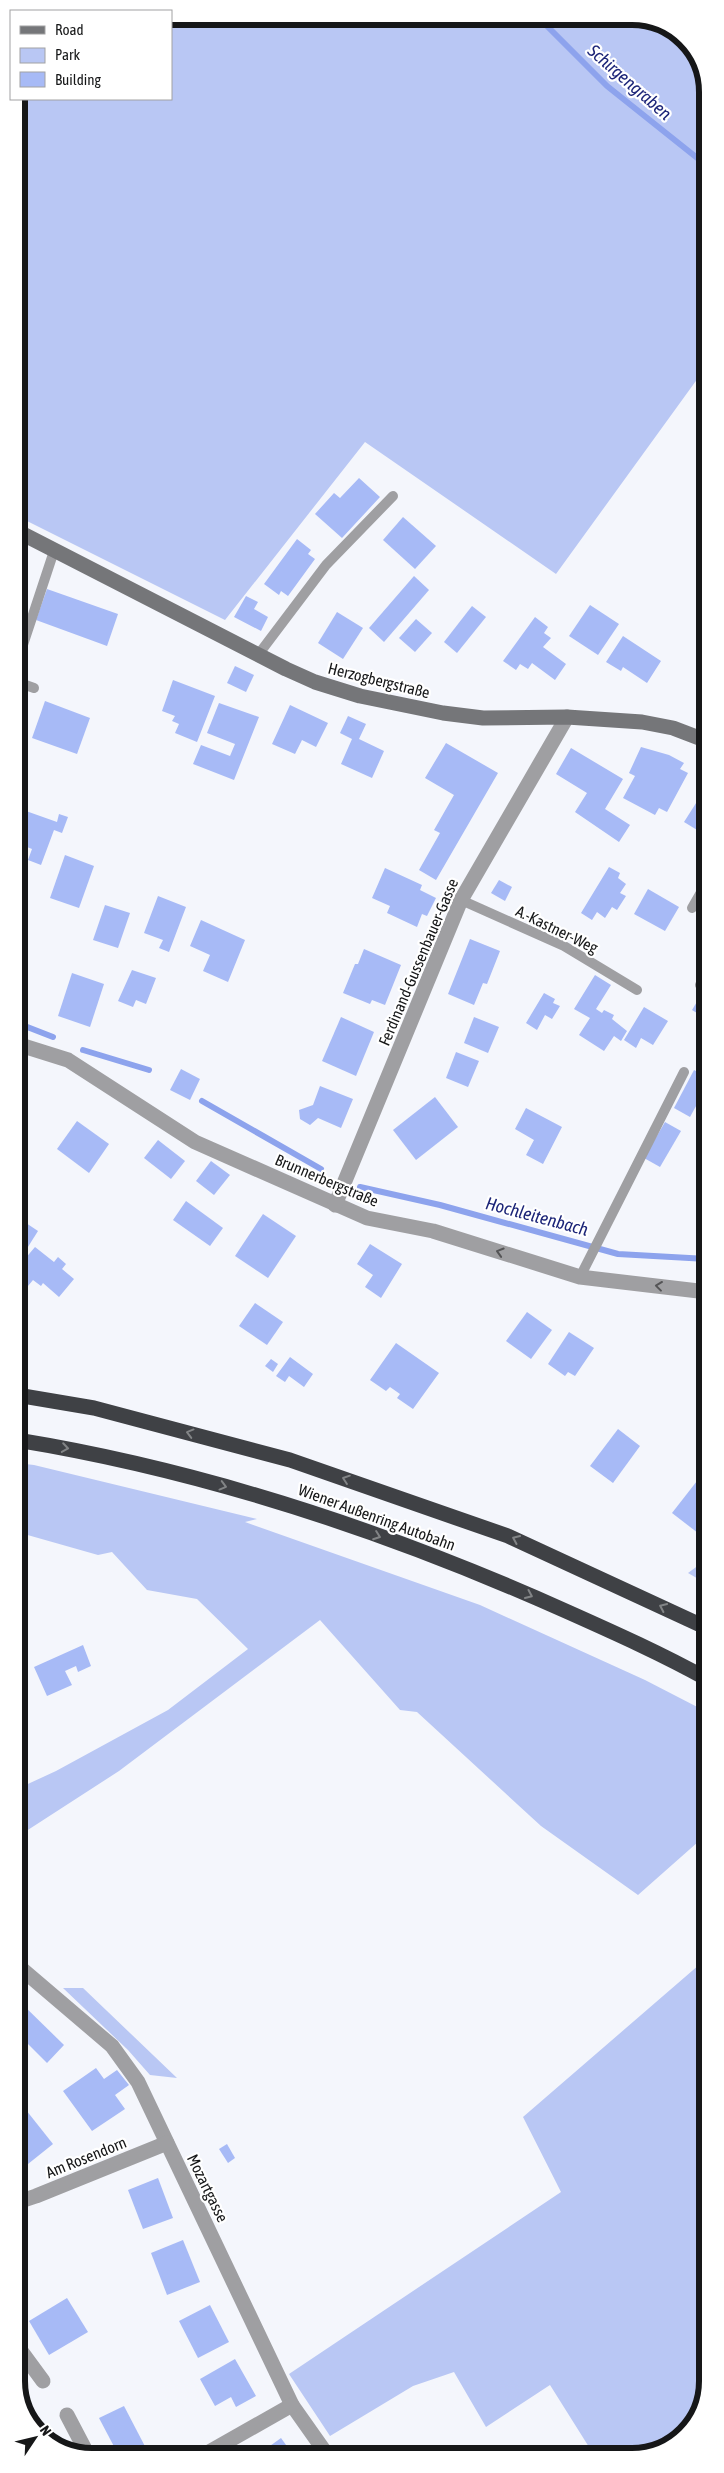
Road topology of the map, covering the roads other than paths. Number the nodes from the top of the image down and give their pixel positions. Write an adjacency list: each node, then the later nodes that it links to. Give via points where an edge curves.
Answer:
1 (393, 496): 5 (lane, via 326,565)
2 (25, 536): 3 (main road, Herzogbergstraße)
3 (54, 551): 4 (lane); 5 (main road, Herzogbergstraße)
4 (25, 639)
5 (258, 656): 8 (main road, Herzogbergstraße, via 315,682 405,706 484,718)
6 (25, 685): 7 (lane)
7 (34, 688)
8 (567, 717): 9 (main road, Herzogbergstraße, via 642,722 673,728); 11 (street, Ferdinand-Gussenbauer-Gasse)
9 (699, 738)
10 (699, 896): 12 (lane)
11 (461, 900): 13 (lane, A.-Kastner-Weg, via 564,946); 16 (street, Ferdinand-Gussenbauer-Gasse)
12 (692, 908)
13 (637, 990)
14 (25, 1047): 16 (street, Brunnerbergstraße, via 68,1060 195,1142)
15 (684, 1072): 17 (lane)
16 (334, 1205): 17 (street, Brunnerbergstraße, one-way to 16, via 433,1231 367,1218)
17 (580, 1277): 18 (street, Brunnerbergstraße, one-way to 17)
18 (699, 1291)
19 (25, 1396): 21 (highway, Wiener Außenring Autobahn, one-way to 19, via 508,1536 290,1460 94,1408)
20 (25, 1441): 22 (highway, Wiener Außenring Autobahn, one-way to 22, via 86,1451 281,1501 486,1575)
21 (699, 1624)
22 (699, 1675)
23 (25, 1971): 24 (street, Mozartgasse, via 112,2046 138,2082)
24 (167, 2143): 25 (street, Am Rosendorn); 28 (street, Mozartgasse)
25 (25, 2200)
26 (25, 2356): 27 (street)
27 (43, 2381)
28 (292, 2405): 31 (street); 32 (street, Mozartgasse)
29 (67, 2415): 30 (street)
30 (84, 2447)
31 (216, 2448)
32 (322, 2448)

